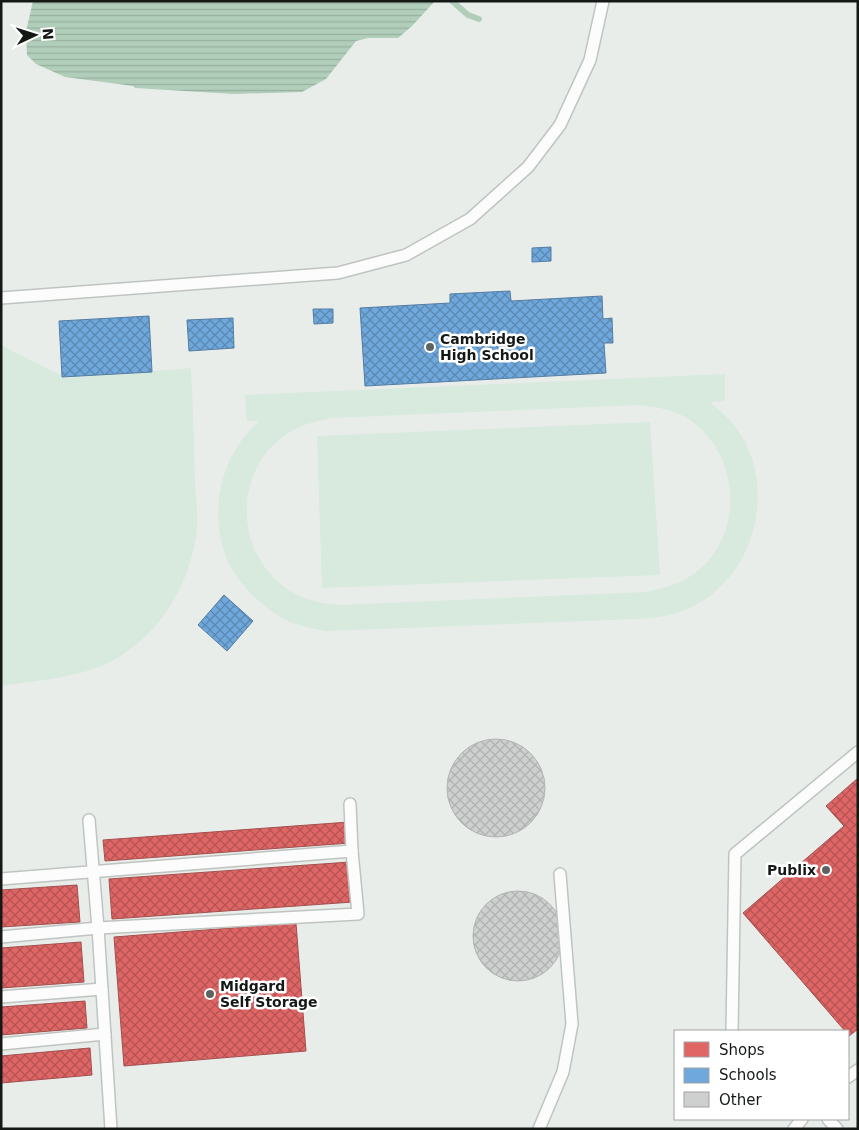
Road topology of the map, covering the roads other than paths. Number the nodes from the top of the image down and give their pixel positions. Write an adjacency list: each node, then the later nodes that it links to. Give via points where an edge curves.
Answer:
1 (603, 1): 2 (lane, via 590,60 560,125 528,167 470,219 406,254 338,273)
2 (1, 298)
3 (858, 752): 14 (lane, via 735,854)
4 (350, 804): 6 (lane)
5 (89, 820): 7 (lane)
6 (352, 851): 7 (lane); 10 (lane, via 358,914)
7 (93, 872): 9 (lane); 10 (lane)
8 (560, 874): 18 (lane, via 572,1024 563,1072)
9 (1, 878)
10 (98, 928): 11 (lane); 12 (lane)
11 (1, 937)
12 (102, 990): 13 (lane); 15 (lane)
13 (1, 998)
14 (732, 1030)
15 (105, 1034): 16 (lane); 17 (lane)
16 (1, 1044)
17 (111, 1129)
18 (539, 1129)

